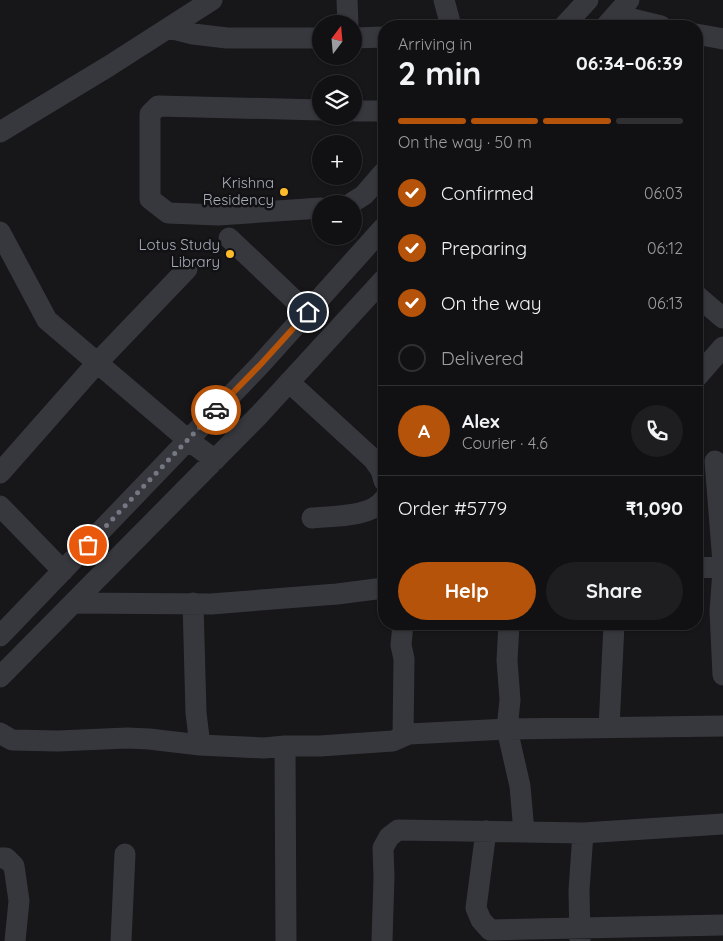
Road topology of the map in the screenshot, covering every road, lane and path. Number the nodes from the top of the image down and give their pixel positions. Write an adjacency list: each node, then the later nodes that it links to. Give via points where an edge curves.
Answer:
1 (212, 0): 10 (street)
2 (347, 0): 6 (street)
3 (444, 0): 7 (street)
4 (588, 0): 8 (street)
5 (617, 14): 9 (street)
6 (348, 15)
7 (449, 20)
8 (570, 20)
9 (640, 20)
10 (169, 28): 13 (street, via 228,38); 19 (street)
11 (703, 35): 15 (street)
12 (378, 37): 14 (street)
13 (312, 38)
14 (362, 38)
15 (723, 39)
16 (312, 110): 22 (street, via 158,106 150,114 149,138 150,199 168,213 218,215)
17 (362, 111): 18 (street)
18 (378, 111)
19 (0, 132)
20 (378, 179): 21 (street)
21 (362, 196)
22 (312, 209)
23 (0, 232): 32 (street, via 47,320)
24 (378, 234): 29 (street)
25 (229, 238): 29 (street)
26 (187, 269): 32 (street)
27 (378, 286): 34 (street)
28 (703, 301): 30 (street)
29 (308, 312): 35 (street)
30 (723, 318)
31 (723, 347): 33 (street)
32 (97, 363): 35 (street); 39 (street)
33 (703, 370)
34 (289, 382): 36 (street); 38 (street)
35 (188, 440): 36 (street); 46 (street)
36 (215, 460): 48 (street)
37 (711, 463): 43 (street)
38 (378, 466)
39 (0, 473)
40 (0, 506): 46 (street)
41 (378, 507): 42 (street, via 366,512)
42 (312, 518)
43 (723, 564): 44 (street)
44 (703, 567)
45 (723, 570): 54 (street, via 720,611)
46 (62, 571): 53 (street)
47 (378, 589): 49 (street)
48 (74, 603): 49 (street); 55 (street)
49 (193, 603): 61 (street)
50 (402, 630): 60 (street)
51 (509, 630): 58 (street, via 506,660 510,700)
52 (614, 630): 57 (street)
53 (0, 636)
54 (723, 675)
55 (0, 677)
56 (723, 726): 57 (street)
57 (608, 728): 58 (street)
58 (507, 729): 60 (street); 65 (street, via 520,786)
59 (0, 733): 61 (street, via 12,740 127,738)
60 (403, 736): 62 (street, via 393,740)
61 (200, 745): 62 (street)
62 (285, 746): 73 (street)
63 (723, 824): 66 (street)
64 (486, 831): 65 (street); 70 (street, via 476,908 490,930); 74 (street, via 398,830 389,837 383,848)
65 (524, 832): 66 (street)
66 (583, 833): 70 (street)
67 (125, 854): 72 (street)
68 (0, 858): 71 (street, via 6,858 14,866 19,901)
69 (723, 925): 70 (street)
70 (580, 935)
71 (15, 941)
72 (121, 941)
73 (286, 941)
74 (382, 941)

